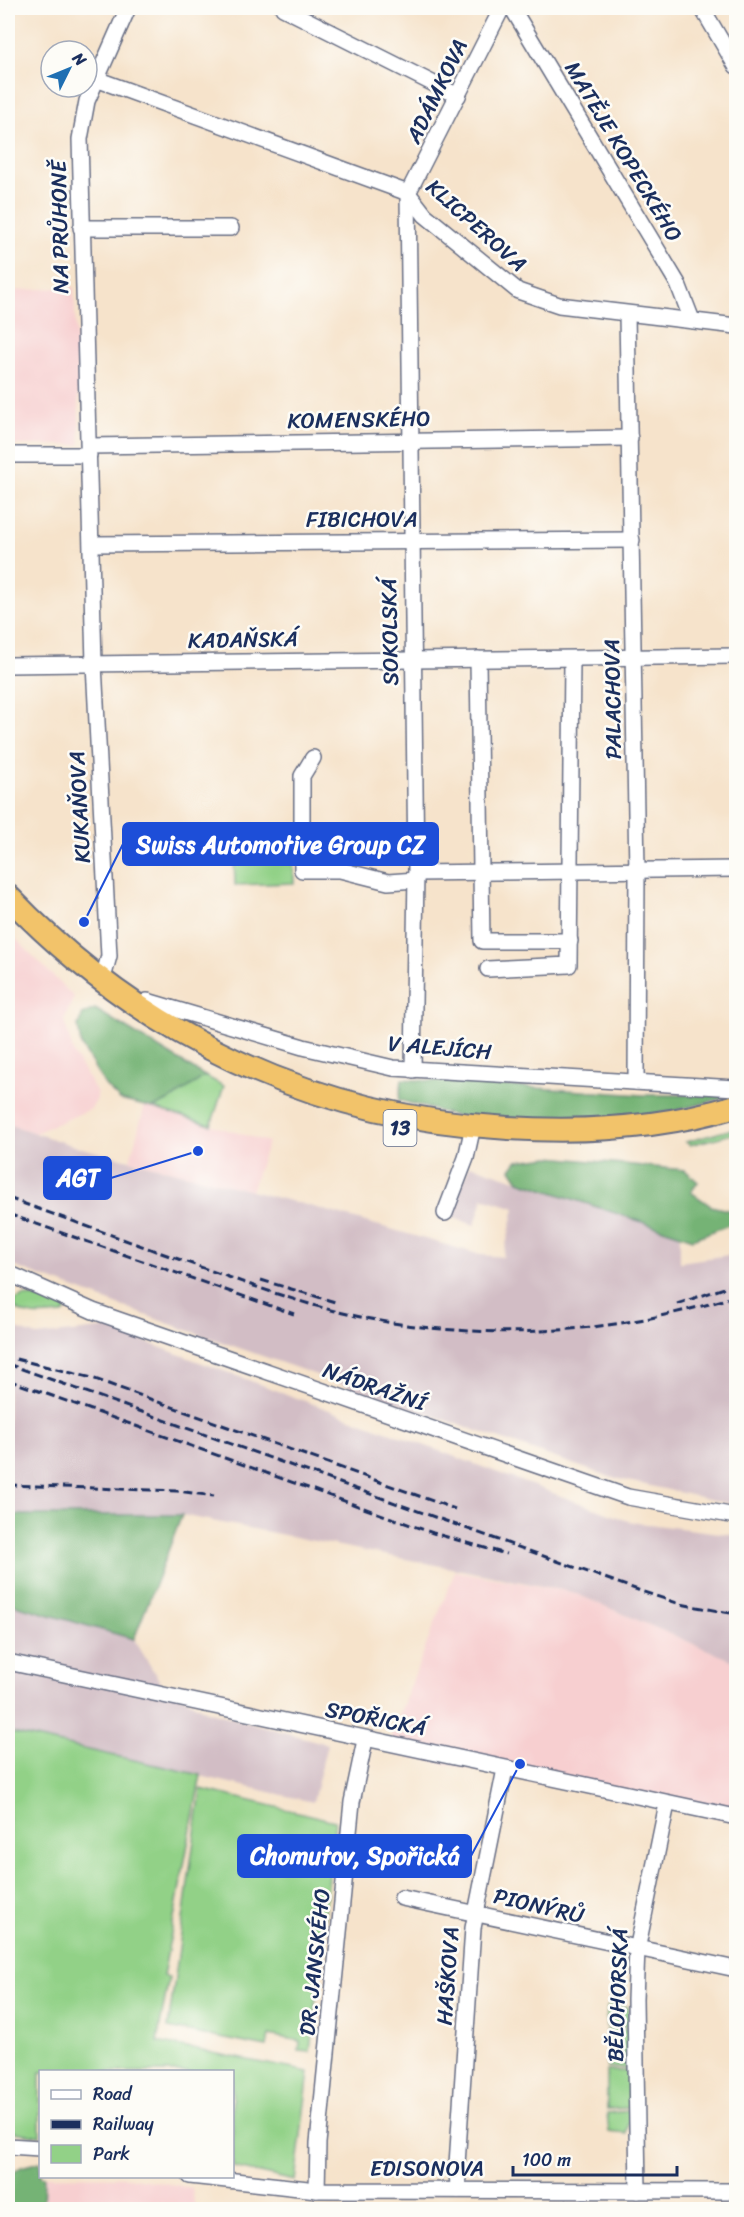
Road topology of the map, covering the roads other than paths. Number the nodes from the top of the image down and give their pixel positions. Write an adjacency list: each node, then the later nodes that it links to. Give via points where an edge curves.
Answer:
1 (128, 8): 9 (street, NA PRŮHONĚ)
2 (283, 8): 7 (street)
3 (318, 8): 7 (street)
4 (502, 8): 11 (street, ADÁMKOVA)
5 (512, 8): 17 (street, MATĚJE KOPECKÉHO, via 678,284)
6 (702, 8): 8 (street)
7 (310, 21): 11 (street)
8 (736, 66)
9 (99, 72)
10 (99, 80): 13 (street, KLICPEROVA)
11 (458, 96): 13 (street, ADÁMKOVA)
12 (88, 99): 14 (street, NA PRŮHONĚ, via 80,139)
13 (408, 193): 16 (street, KLICPEROVA, via 425,215 518,291 559,305); 20 (street, SOKOLSKÁ)
14 (81, 228): 15 (street); 21 (street, NA PRŮHONĚ)
15 (231, 228)
16 (627, 314): 17 (street, KLICPEROVA); 19 (street, PALACHOVA)
17 (692, 320): 18 (street, KLICPEROVA)
18 (736, 326)
19 (630, 438): 20 (street, KOMENSKÉHO); 23 (street, PALACHOVA)
20 (411, 441): 21 (street, KOMENSKÉHO); 24 (street, SOKOLSKÁ)
21 (89, 450): 22 (street); 25 (street, NA PRŮHONĚ)
22 (8, 455)
23 (632, 540): 24 (street, FIBICHOVA); 27 (street, PALACHOVA)
24 (410, 541): 25 (street, FIBICHOVA); 29 (street, SOKOLSKÁ)
25 (92, 544): 31 (street, NA PRŮHONĚ)
26 (736, 656): 27 (street, KADAŇSKÁ)
27 (634, 657): 30 (street, KADAŇSKÁ); 37 (street, PALACHOVA)
28 (478, 659): 29 (street, KADAŇSKÁ); 30 (street, KADAŇSKÁ); 35 (street)
29 (413, 660): 31 (street, KADAŇSKÁ); 38 (street, SOKOLSKÁ)
30 (572, 660): 36 (street)
31 (94, 664): 32 (street, KADAŇSKÁ); 43 (street, KUKAŇOVA, via 109,956)
32 (8, 665)
33 (313, 758): 38 (street, via 302,776 302,870 340,870 388,882)
34 (736, 869): 37 (street)
35 (480, 870): 36 (street); 38 (street); 41 (street, via 482,941)
36 (570, 870): 37 (street); 41 (street)
37 (637, 870): 46 (street, PALACHOVA)
38 (416, 876): 45 (street, SOKOLSKÁ)
39 (8, 896): 43 (highway, 13)
40 (8, 916): 43 (highway, 13)
41 (570, 941): 42 (street, via 569,965)
42 (488, 969)
43 (97, 986): 50 (highway, 13, via 172,1043 270,1091 354,1118 421,1133)
44 (147, 1001): 45 (street, V ALEJÍCH, via 303,1047)
45 (413, 1070): 46 (street, V ALEJÍCH)
46 (636, 1083): 47 (street, V ALEJÍCH)
47 (736, 1088)
48 (736, 1106): 50 (highway, 13, via 643,1126)
49 (736, 1119): 50 (highway, 13, via 677,1133 599,1143)
50 (472, 1133): 51 (street)
51 (445, 1213)
52 (8, 1273): 53 (street, NÁDRAŽNÍ, via 93,1311 628,1497)
53 (736, 1516)
54 (8, 1662): 55 (street, SPOŘICKÁ)
55 (365, 1740): 56 (street, SPOŘICKÁ); 66 (street, DR. JANSKÉHO, via 352,1803 318,2143)
56 (506, 1769): 57 (street, SPOŘICKÁ); 60 (street, HAŠKOVA)
57 (667, 1804): 58 (street, SPOŘICKÁ); 61 (street, BĚLOHORSKÁ)
58 (736, 1817)
59 (402, 1898): 60 (street, PIONÝRŮ)
60 (475, 1914): 61 (street, PIONÝRŮ); 67 (street, HAŠKOVA, via 456,2164)
61 (637, 1950): 62 (street, PIONÝRŮ); 68 (street, BĚLOHORSKÁ)
62 (736, 1969)
63 (9, 2148): 64 (street)
64 (39, 2148)
65 (208, 2178): 66 (street, EDISONOVA)
66 (317, 2190): 67 (street, EDISONOVA)
67 (458, 2190): 68 (street, EDISONOVA)
68 (638, 2191): 69 (street, EDISONOVA)
69 (736, 2191)

